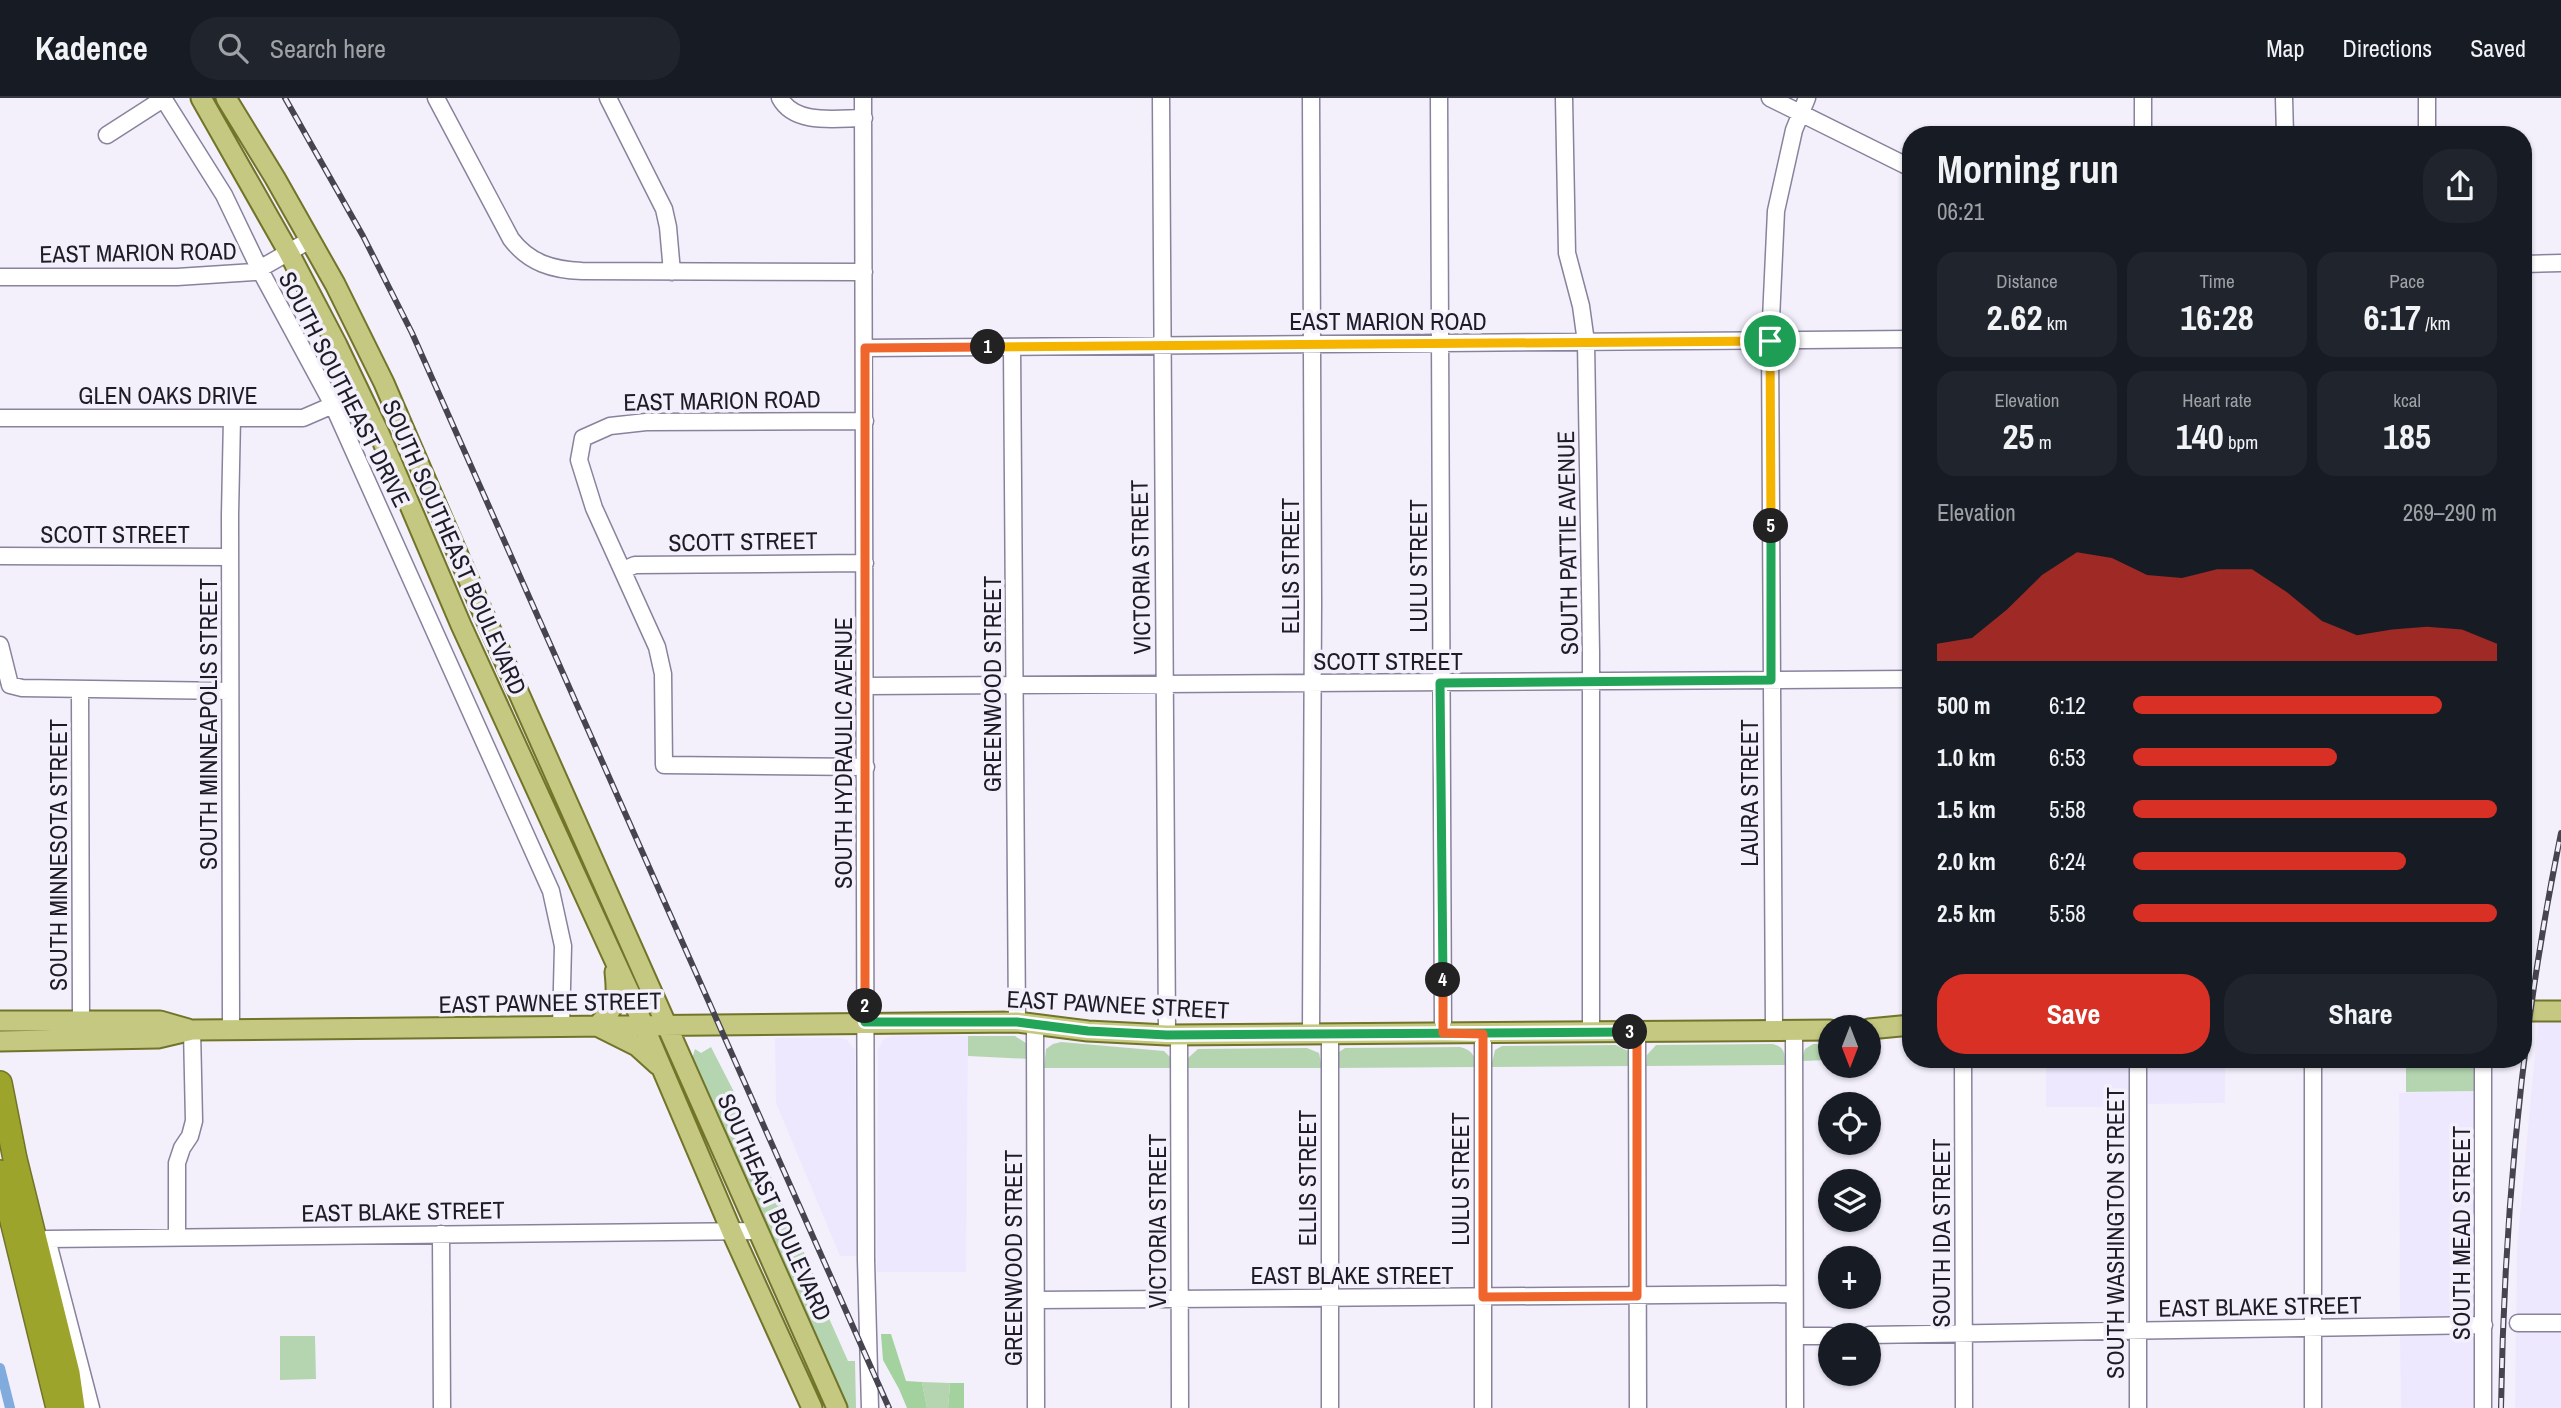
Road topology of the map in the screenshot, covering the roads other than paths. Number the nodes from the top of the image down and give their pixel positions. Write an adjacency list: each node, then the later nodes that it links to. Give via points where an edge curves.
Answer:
1 (201, 98): 24 (main road, SOUTH SOUTHEAST BOULEVARD)
2 (226, 98): 23 (main road, SOUTH SOUTHEAST BOULEVARD)
3 (437, 98): 28 (street, via 511,239 526,256 565,271)
4 (608, 98): 28 (street, via 664,209)
5 (780, 98): 17 (street, via 794,111 814,118)
6 (863, 98): 17 (street, SOUTH HYDRAULIC AVENUE)
7 (1161, 98): 36 (street, VICTORIA STREET)
8 (1311, 98): 35 (street, ELLIS STREET)
9 (1439, 98): 34 (street, LULU STREET)
10 (1564, 98): 33 (street, SOUTH PATTIE AVENUE, via 1567,253)
11 (1770, 98): 16 (street)
12 (2143, 98): 18 (street)
13 (2284, 98): 19 (street)
14 (2427, 98): 20 (street)
15 (163, 99): 21 (street); 27 (street, SOUTH SOUTHEAST DRIVE, via 224,195)
16 (1804, 106): 22 (street); 32 (street, LAURA STREET, via 1776,211)
17 (864, 118): 29 (street, SOUTH HYDRAULIC AVENUE)
18 (2143, 126)
19 (2285, 126)
20 (2427, 126)
21 (107, 135)
22 (1902, 163)
23 (310, 240): 24 (street, EAST MARION ROAD); 68 (main road, SOUTH SOUTHEAST BOULEVARD, via 384,383)
24 (289, 253): 27 (street, EAST MARION ROAD); 59 (main road, SOUTH SOUTHEAST BOULEVARD, via 379,433)
25 (2561, 263): 26 (street)
26 (2532, 264)
27 (260, 270): 30 (street, EAST MARION ROAD, via 177,277); 39 (street, SOUTH SOUTHEAST DRIVE)
28 (672, 272): 29 (street)
29 (864, 272): 38 (street, SOUTH HYDRAULIC AVENUE)
30 (0, 276)
31 (1902, 340): 32 (street, EAST MARION ROAD)
32 (1770, 341): 33 (street, EAST MARION ROAD); 49 (street, LAURA STREET)
33 (1586, 342): 34 (street, EAST MARION ROAD); 50 (street, SOUTH PATTIE AVENUE)
34 (1440, 343): 35 (street, EAST MARION ROAD); 51 (street, LULU STREET)
35 (1312, 344): 36 (street, EAST MARION ROAD); 52 (street, ELLIS STREET)
36 (1161, 345): 37 (street, EAST MARION ROAD); 53 (street, VICTORIA STREET)
37 (1012, 347): 38 (street, EAST MARION ROAD); 55 (street, GREENWOOD STREET)
38 (865, 348): 42 (street, SOUTH HYDRAULIC AVENUE)
39 (332, 405): 41 (street, GLEN OAKS DRIVE, via 303,418); 70 (street, SOUTH SOUTHEAST DRIVE, via 551,891 563,946)
40 (0, 418): 41 (street, GLEN OAKS DRIVE)
41 (232, 418): 44 (street, SOUTH MINNEAPOLIS STREET)
42 (865, 421): 45 (street, SOUTH HYDRAULIC AVENUE); 46 (street, EAST MARION ROAD, via 646,422 610,426 583,438 579,460 594,508)
43 (0, 556): 44 (street, SCOTT STREET)
44 (230, 557): 57 (street, SOUTH MINNEAPOLIS STREET)
45 (865, 563): 46 (street, SCOTT STREET, via 635,565); 54 (street, SOUTH HYDRAULIC AVENUE)
46 (623, 570): 58 (street, via 657,647 663,674 664,765)
47 (0, 645): 56 (street, via 10,685)
48 (1902, 678): 49 (street, SCOTT STREET)
49 (1771, 680): 50 (street, SCOTT STREET); 74 (street, LAURA STREET)
50 (1591, 681): 51 (street, SCOTT STREET); 76 (street, SOUTH PATTIE AVENUE)
51 (1440, 683): 52 (street, SCOTT STREET); 79 (street, LULU STREET)
52 (1313, 684): 53 (street, SCOTT STREET); 78 (street, ELLIS STREET)
53 (1164, 685): 55 (street, SCOTT STREET); 81 (street, VICTORIA STREET)
54 (866, 686): 55 (street, SCOTT STREET); 58 (street, SOUTH HYDRAULIC AVENUE)
55 (1014, 686): 65 (street, GREENWOOD STREET)
56 (80, 689): 57 (street); 63 (street, SOUTH MINNESOTA STREET)
57 (230, 691): 73 (street, SOUTH MINNEAPOLIS STREET)
58 (866, 767): 64 (street, SOUTH HYDRAULIC AVENUE)
59 (613, 957): 66 (main road, via 616,1006); 67 (main road, SOUTH SOUTHEAST BOULEVARD)
60 (2532, 1011): 61 (main road)
61 (2561, 1011)
62 (0, 1021): 63 (main road, EAST PAWNEE STREET)
63 (80, 1021): 72 (main road, EAST PAWNEE STREET, via 160,1021)
64 (865, 1022): 65 (main road, EAST PAWNEE STREET); 68 (main road, EAST PAWNEE STREET); 115 (street, SOUTH HYDRAULIC AVENUE)
65 (1026, 1023): 81 (main road, EAST PAWNEE STREET); 99 (street, GREENWOOD STREET)
66 (597, 1026): 67 (main road, EAST PAWNEE STREET); 70 (main road, EAST PAWNEE STREET); 87 (main road, via 637,1046)
67 (644, 1026): 68 (main road, EAST PAWNEE STREET); 87 (main road, SOUTHEAST BOULEVARD)
68 (668, 1026): 91 (main road, SOUTHEAST BOULEVARD)
69 (1902, 1026): 71 (main road)
70 (561, 1027): 73 (main road, EAST PAWNEE STREET)
71 (1881, 1028)
72 (192, 1030): 73 (main road, EAST PAWNEE STREET); 82 (main road, EAST PAWNEE STREET, via 158,1038); 93 (street, via 194,1121 177,1163)
73 (232, 1030)
74 (1784, 1030): 75 (main road, EAST PAWNEE STREET); 77 (main road, EAST PAWNEE STREET); 94 (street, LAURA STREET)
75 (1818, 1030)
76 (1591, 1032): 77 (main road, EAST PAWNEE STREET); 80 (main road, EAST PAWNEE STREET)
77 (1637, 1032): 95 (street)
78 (1321, 1033): 79 (main road, EAST PAWNEE STREET); 81 (main road, EAST PAWNEE STREET); 97 (street, ELLIS STREET)
79 (1443, 1033): 80 (main road, EAST PAWNEE STREET)
80 (1483, 1034): 96 (street, LULU STREET)
81 (1173, 1035): 98 (street, VICTORIA STREET)
82 (0, 1041)
83 (1963, 1068): 105 (street, SOUTH IDA STREET)
84 (2138, 1068): 104 (street, SOUTH WASHINGTON STREET)
85 (2313, 1068): 103 (street)
86 (2483, 1068): 102 (street, SOUTH MEAD STREET)
87 (663, 1070): 90 (main road, SOUTHEAST BOULEVARD)
88 (0, 1083): 110 (highway)
89 (0, 1172): 109 (highway)
90 (731, 1230): 91 (street, EAST BLAKE STREET); 92 (street, EAST BLAKE STREET); 113 (main road, SOUTHEAST BOULEVARD)
91 (759, 1231): 114 (main road, SOUTHEAST BOULEVARD)
92 (441, 1234): 93 (street, EAST BLAKE STREET); 112 (street)
93 (177, 1236): 111 (street, EAST BLAKE STREET, via 47,1239)
94 (1794, 1294): 95 (street, EAST BLAKE STREET); 107 (street, LAURA STREET)
95 (1637, 1296): 96 (street, EAST BLAKE STREET); 120 (street)
96 (1483, 1297): 97 (street, EAST BLAKE STREET); 119 (street, LULU STREET)
97 (1329, 1298): 98 (street, EAST BLAKE STREET); 118 (street, ELLIS STREET)
98 (1181, 1299): 99 (street, EAST BLAKE STREET); 117 (street, VICTORIA STREET)
99 (1036, 1300): 116 (street, GREENWOOD STREET)
100 (2518, 1322): 101 (street)
101 (2561, 1323)
102 (2484, 1325): 103 (street, EAST BLAKE STREET); 125 (street, SOUTH MEAD STREET)
103 (2312, 1327): 104 (street, EAST BLAKE STREET); 124 (street)
104 (2138, 1332): 105 (street, EAST BLAKE STREET); 123 (street, SOUTH WASHINGTON STREET)
105 (1964, 1334): 106 (street, EAST BLAKE STREET); 122 (street, SOUTH IDA STREET)
106 (1881, 1335)
107 (1795, 1336): 108 (street); 121 (street, LAURA STREET)
108 (1818, 1336)
109 (58, 1408)
110 (73, 1408)
111 (90, 1408)
112 (442, 1408)
113 (812, 1408)
114 (837, 1408)
115 (870, 1408)
116 (1036, 1408)
117 (1180, 1408)
118 (1330, 1408)
119 (1483, 1408)
120 (1638, 1408)
121 (1795, 1408)
122 (1964, 1408)
123 (2138, 1408)
124 (2313, 1408)
125 (2483, 1408)

